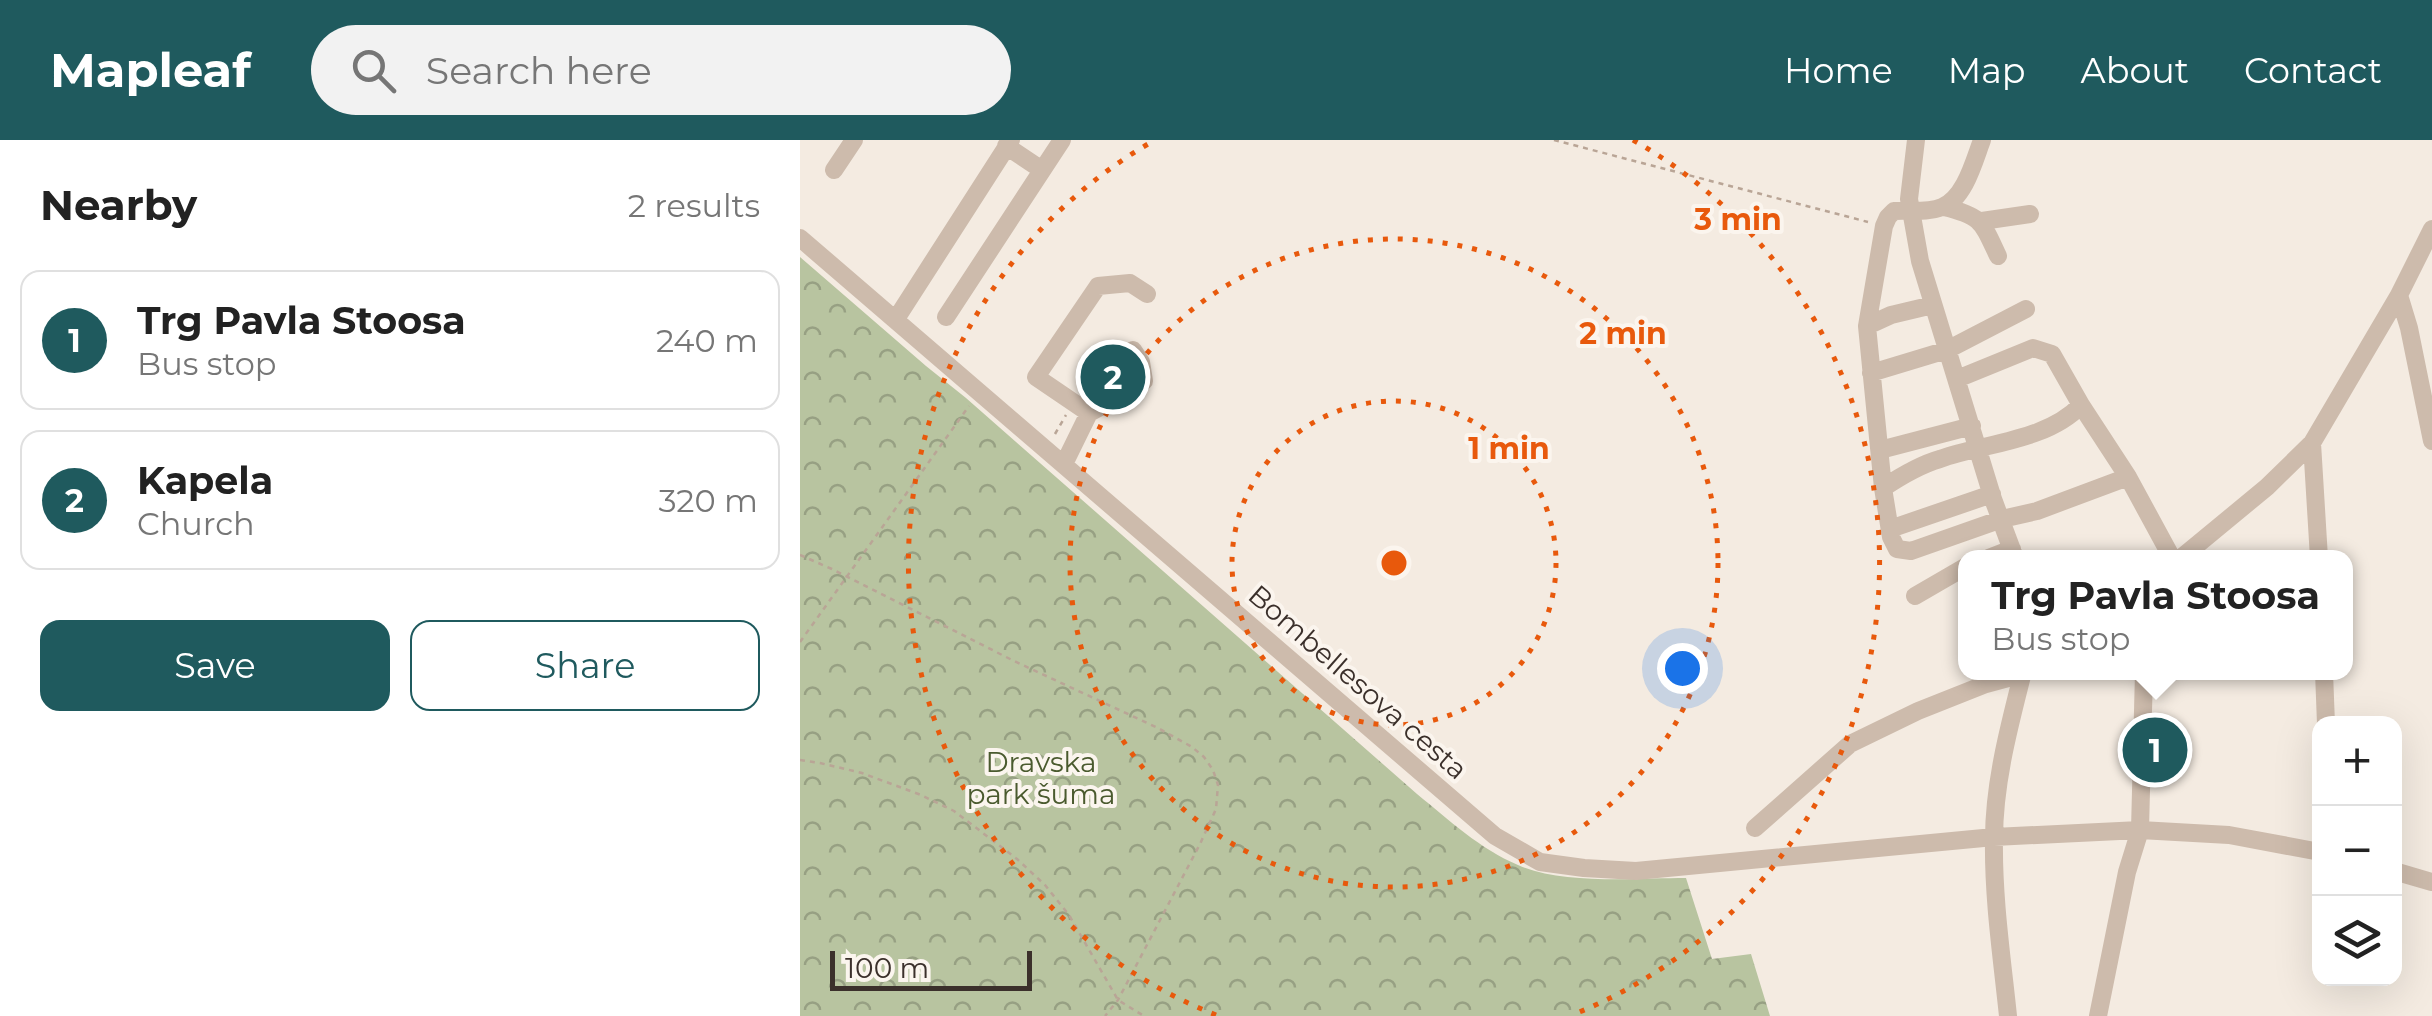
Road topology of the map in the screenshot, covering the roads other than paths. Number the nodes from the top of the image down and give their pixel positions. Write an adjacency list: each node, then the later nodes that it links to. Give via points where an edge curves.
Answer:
1 (854, 140): 6 (street)
2 (1062, 140): 7 (street)
3 (1916, 140): 9 (street)
4 (1982, 140): 8 (street, via 1966,180)
5 (1009, 143): 7 (street); 20 (street)
6 (834, 170)
7 (1042, 170): 19 (street)
8 (1944, 207): 9 (street); 11 (street)
9 (1910, 210): 17 (street); 21 (street, via 1894,211 1884,226)
10 (2030, 214): 11 (street)
11 (1982, 221): 14 (street)
12 (2432, 229): 16 (street)
13 (800, 238): 20 (street, Bombellesova cesta)
14 (1998, 256)
15 (1147, 294): 27 (street, via 1130,283 1098,286 1036,377)
16 (2399, 295): 29 (street); 30 (street)
17 (1932, 305): 21 (street); 23 (street)
18 (2026, 309): 23 (street)
19 (946, 316)
20 (896, 319): 33 (street, Bombellesova cesta)
21 (1867, 326): 24 (street)
22 (1133, 350): 27 (street, via 1144,381)
23 (1947, 350): 24 (street); 25 (street)
24 (1870, 374): 32 (street)
25 (1956, 380): 26 (street, via 2033,348 2052,354); 28 (street)
26 (2081, 405): 31 (street, via 2046,430); 34 (street)
27 (1088, 413): 33 (street)
28 (1972, 426): 31 (street); 32 (street)
29 (2432, 441)
30 (2312, 442): 41 (street); 42 (street)
31 (1978, 448): 35 (street, via 1938,459); 36 (street)
32 (1880, 450): 35 (street)
33 (1064, 464): 52 (street, Bombellesova cesta, via 1495,836 1540,862 1636,871)
34 (2128, 477): 37 (street); 40 (street)
35 (1883, 488): 38 (street)
36 (1992, 494): 37 (street); 38 (street)
37 (2002, 520): 38 (street, via 1911,551 1897,549); 39 (street)
38 (1890, 530)
39 (2012, 550)
40 (2168, 550)
41 (2192, 550)
42 (2319, 550)
43 (1958, 571): 44 (street)
44 (1916, 596)
45 (1999, 680): 50 (street, via 1850,744)
46 (2021, 680): 52 (street, via 2003,752)
47 (2144, 680): 51 (street)
48 (2324, 680): 49 (street)
49 (2326, 716)
50 (1755, 828)
51 (2140, 830): 52 (street, Bombellesova cesta); 53 (street, Bombellesova cesta, via 2229,835); 57 (street)
52 (1994, 838): 56 (street)
53 (2312, 851)
54 (2402, 874): 55 (street)
55 (2432, 882)
56 (2008, 1016)
57 (2098, 1016)

